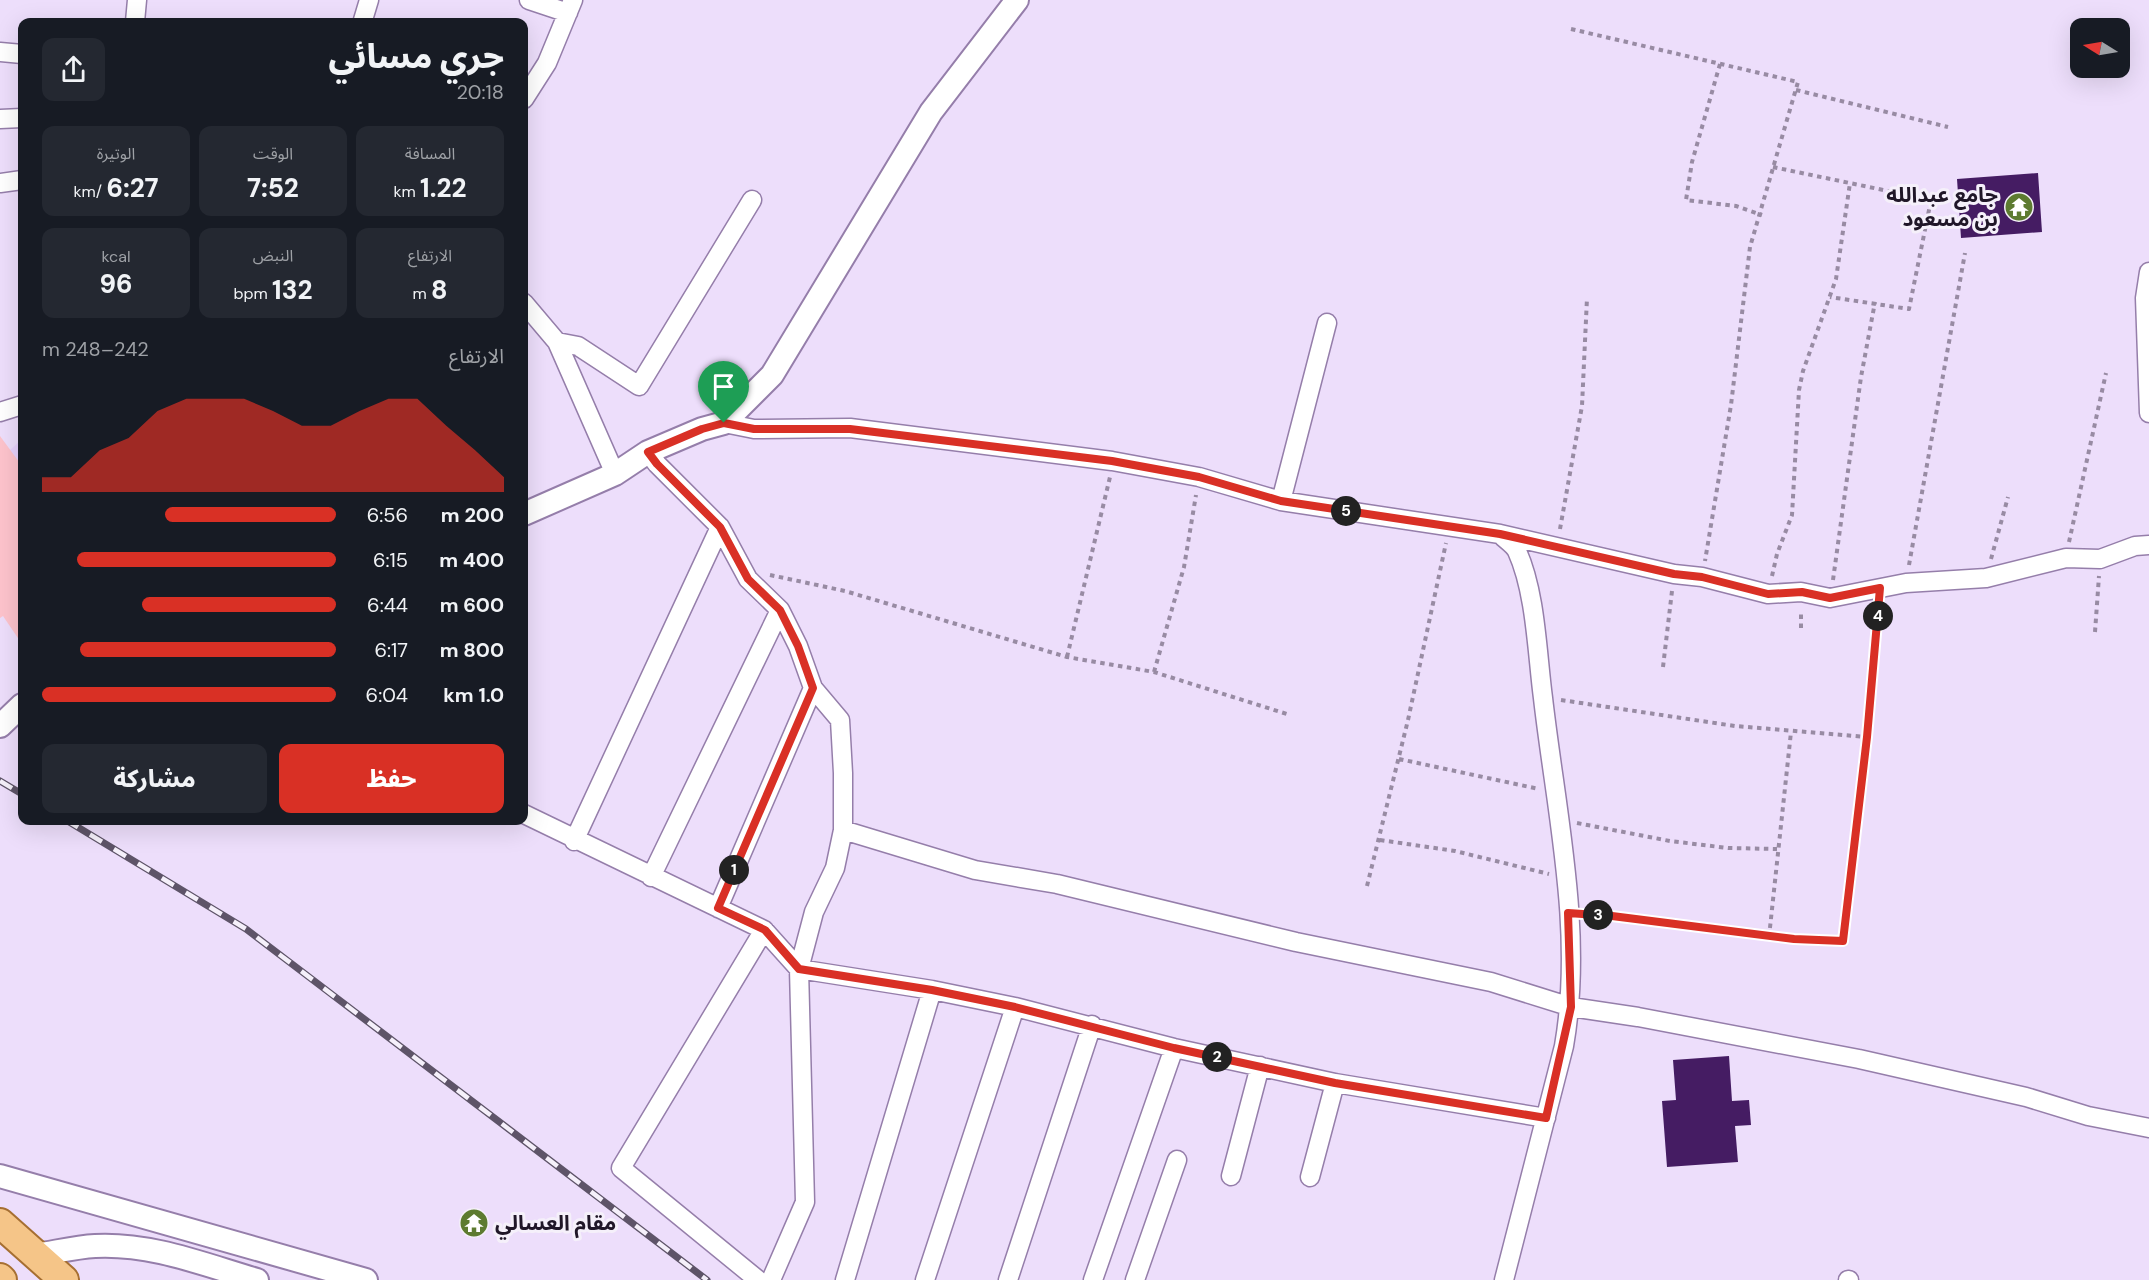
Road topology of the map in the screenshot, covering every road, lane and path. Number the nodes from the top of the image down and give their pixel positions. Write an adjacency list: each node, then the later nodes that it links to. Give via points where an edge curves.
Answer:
1 (137, 0): 6 (street)
2 (369, 0): 7 (street)
3 (529, 0): 5 (street)
4 (1017, 0): 35 (street, via 931,112 772,375)
5 (570, 6): 13 (street, via 547,63)
6 (135, 18)
7 (364, 18)
8 (1571, 29): 11 (path)
9 (0, 52): 10 (street)
10 (18, 54)
11 (1720, 64): 12 (path, via 1798,82); 22 (path, via 1692,162 1686,200 1736,206)
12 (1796, 90): 16 (path); 17 (path)
13 (528, 93)
14 (18, 118): 15 (street)
15 (0, 119)
16 (1948, 127)
17 (1773, 167): 20 (path); 22 (path)
18 (18, 181): 19 (street)
19 (0, 183)
20 (1850, 183): 25 (path); 27 (path, via 1932,200 1909,309)
21 (752, 200): 30 (street, via 639,386 578,346)
22 (1762, 215): 51 (path, via 1750,247 1731,405)
23 (1965, 253): 54 (path)
24 (2149, 272): 34 (street, via 2145,298)
25 (1830, 297): 27 (path); 56 (path, via 1799,390 1792,515 1777,554)
26 (1587, 298): 47 (path, via 1582,406)
27 (1875, 302): 57 (path)
28 (528, 308): 30 (street)
29 (1327, 323): 41 (street)
30 (557, 342): 38 (street)
31 (2106, 373): 48 (path)
32 (18, 406): 33 (street)
33 (0, 412)
34 (2149, 413)
35 (724, 423): 36 (street); 37 (street, via 754,429 850,429)
36 (648, 452): 38 (street); 43 (street)
37 (1112, 461): 39 (street); 60 (path, via 1109,490)
38 (615, 474): 42 (street)
39 (1199, 477): 41 (street); 62 (path, via 1184,567)
40 (2008, 496): 52 (path)
41 (1281, 501): 44 (street)
42 (528, 512)
43 (720, 527): 53 (street); 73 (street)
44 (1449, 528): 45 (street); 68 (path)
45 (1500, 534): 47 (street); 64 (street, via 1516,549 1530,592)
46 (2149, 545): 49 (street)
47 (1556, 548): 50 (street)
48 (2066, 558): 49 (street); 52 (street)
49 (2100, 559): 59 (path)
50 (1674, 574): 51 (street); 61 (path)
51 (1702, 577): 56 (street)
52 (1986, 578): 54 (street)
53 (748, 579): 58 (street); 60 (path, via 774,574 845,591)
54 (1906, 583): 55 (street)
55 (1880, 588): 57 (street); 67 (path)
56 (1768, 594): 57 (street, via 1802,592)
57 (1830, 598)
58 (780, 610): 63 (street); 77 (street)
59 (2095, 632)
60 (1067, 657): 62 (path)
61 (1663, 667)
62 (1154, 672): 65 (path)
63 (813, 688): 72 (street, via 840,720); 79 (street)
64 (1543, 699): 66 (path); 69 (street)
65 (1290, 715)
66 (1791, 732): 67 (path); 75 (path)
67 (1867, 737): 82 (path, via 1843,941)
68 (1399, 759): 69 (path, via 1544,790); 74 (path)
69 (1556, 789): 71 (street)
70 (528, 816): 73 (street)
71 (1561, 823): 75 (path, via 1728,848); 76 (street)
72 (843, 830): 83 (street, via 835,868 814,912); 86 (street, via 975,870 1057,884 1296,942 1491,982)
73 (574, 840): 77 (street)
74 (1380, 840): 76 (path, via 1455,850); 78 (path)
75 (1777, 849): 82 (path)
76 (1566, 876): 80 (street)
77 (651, 877): 79 (street)
78 (1367, 886)
79 (718, 908): 81 (street)
80 (1568, 913): 82 (path); 86 (street)
81 (765, 930): 83 (street); 104 (street, via 621,1168)
82 (1769, 937)
83 (799, 969): 84 (street); 105 (street, via 805,1202)
84 (932, 990): 85 (street); 106 (street)
85 (1015, 1007): 87 (street); 107 (street)
86 (1571, 1007): 91 (street); 92 (street, via 1859,1059)
87 (1092, 1026): 88 (street); 108 (street)
88 (1174, 1048): 89 (street); 109 (street)
89 (1260, 1066): 90 (street); 95 (street)
90 (1335, 1083): 91 (street); 96 (street)
91 (1546, 1118): 111 (street)
92 (2149, 1128)
93 (1177, 1160): 110 (street)
94 (0, 1176): 97 (street)
95 (1232, 1176)
96 (1310, 1178)
97 (50, 1191): 98 (street); 103 (street)
98 (0, 1192)
99 (0, 1223): 100 (main road)
100 (36, 1255): 101 (main road); 102 (street, via 95,1246 125,1246)
101 (64, 1280)
102 (257, 1280)
103 (366, 1280)
104 (758, 1280)
105 (771, 1280)
106 (846, 1280)
107 (925, 1280)
108 (1008, 1280)
109 (1093, 1280)
110 (1135, 1280)
111 (1504, 1280)

